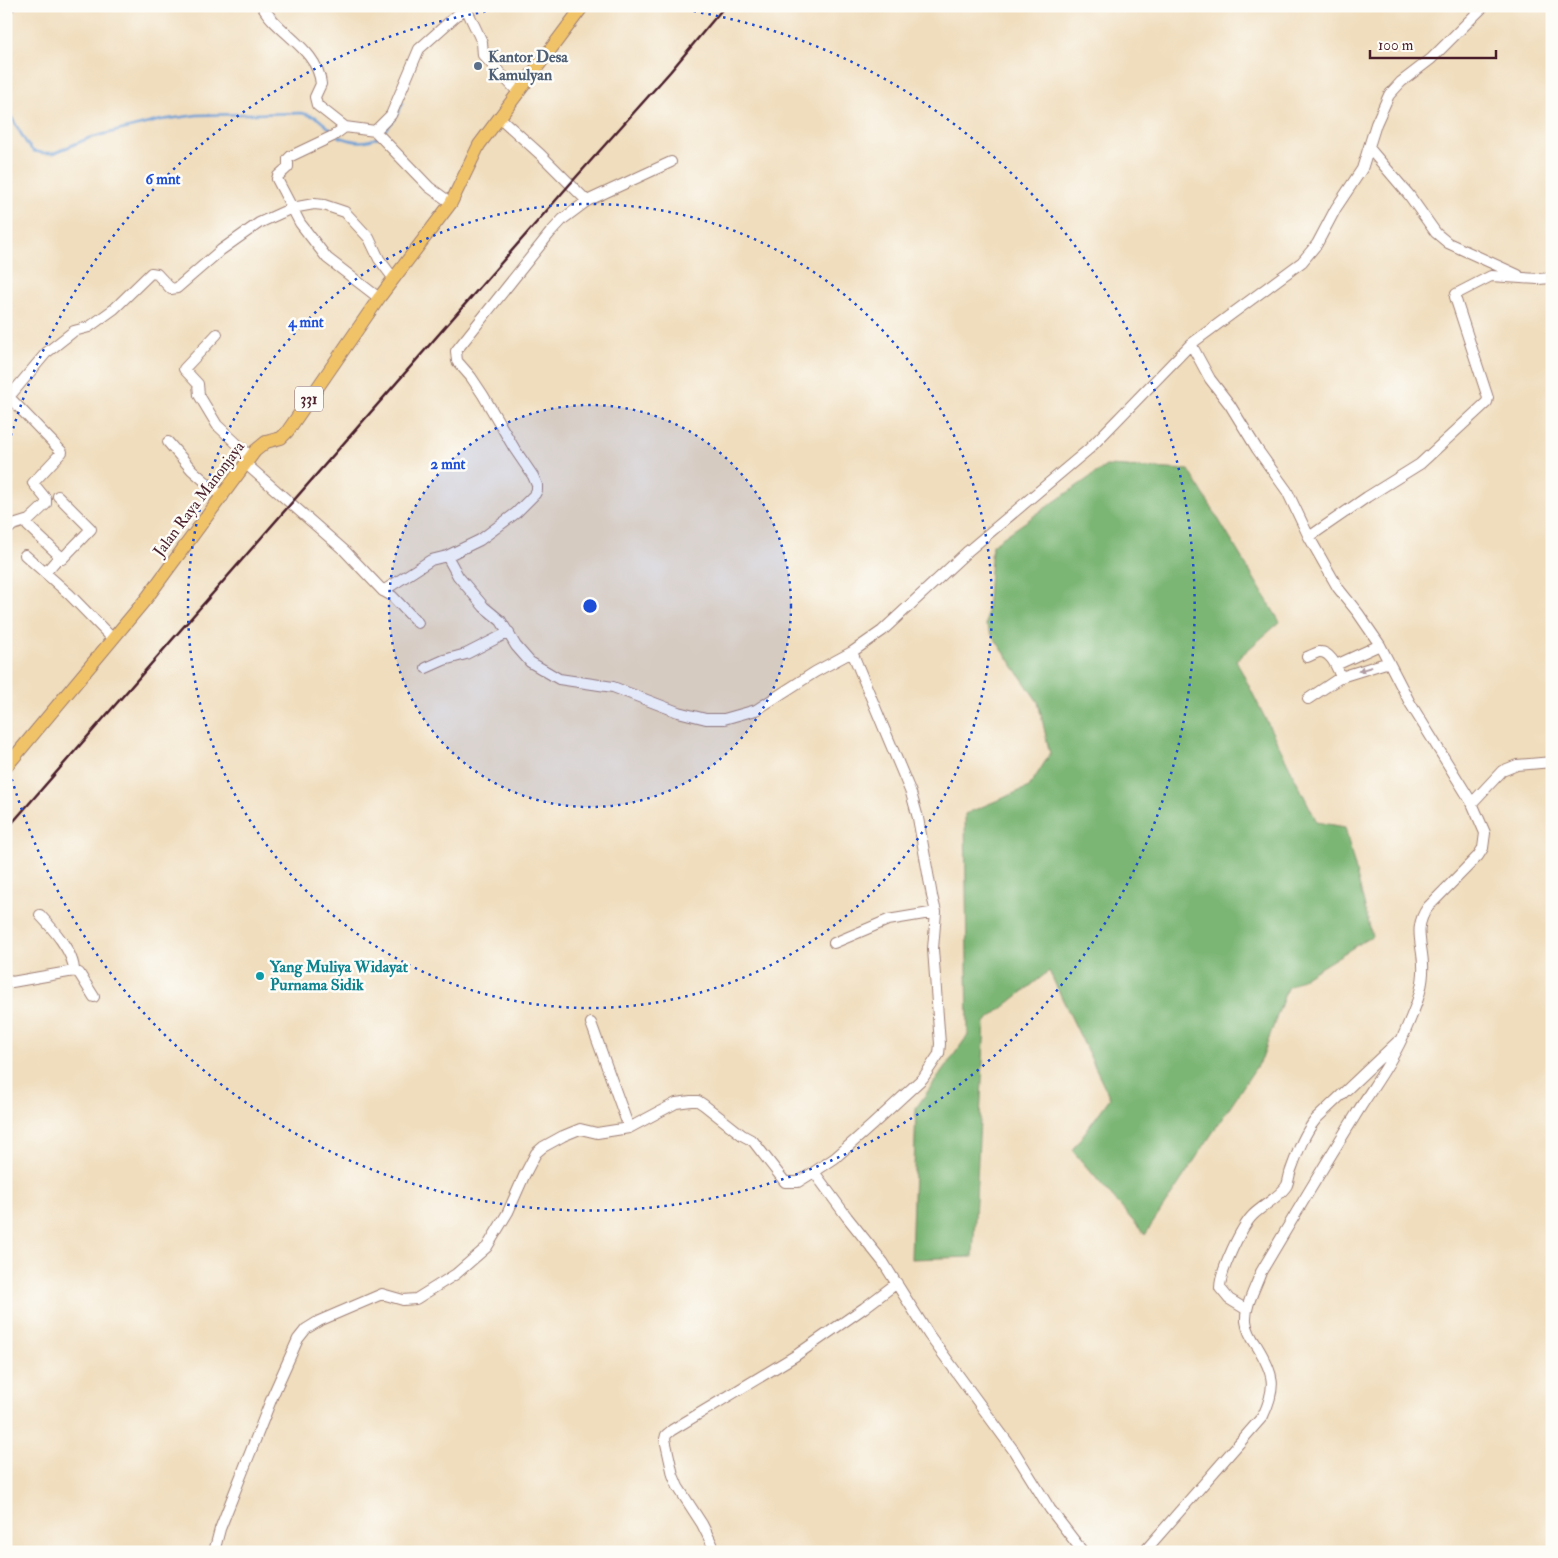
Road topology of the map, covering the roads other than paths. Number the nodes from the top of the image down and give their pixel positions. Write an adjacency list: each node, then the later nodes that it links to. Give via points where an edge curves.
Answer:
1 (10, 6): 6 (street)
2 (262, 6): 10 (street, via 279,28 306,52 317,69 321,84 315,102)
3 (583, 6): 7 (main road, Jalan Raya Manonjaya / 331)
4 (1484, 6): 11 (street, via 1431,59 1393,90 1385,100)
5 (465, 7): 7 (street, via 482,42 482,54); 9 (street, via 422,46 391,115)
6 (6, 9)
7 (518, 92): 8 (main road, Jalan Raya Manonjaya / 331)
8 (499, 117): 13 (main road, Jalan Raya Manonjaya / 331, via 479,145); 14 (street)
9 (374, 131): 10 (street); 13 (street, via 429,187)
10 (339, 132): 15 (street, via 288,159 288,167 277,178)
11 (1369, 148): 16 (street, via 1440,237); 21 (street, via 1362,169 1306,258)
12 (672, 162): 14 (street)
13 (451, 202): 18 (main road, Jalan Raya Manonjaya / 331)
14 (587, 202): 31 (street, via 550,233 456,351 457,361 483,395 533,476 538,490 516,513 480,540)
15 (292, 208): 18 (street, via 320,204 343,210 369,238); 19 (street, via 327,258); 27 (street, via 259,223 176,288 171,289 157,274 151,273 114,309 89,327 74,331 46,353 9,398 62,452 33,483 46,498 46,504 29,520 13,524)
16 (1524, 278): 17 (street); 28 (street, via 1491,276 1455,295 1488,398 1485,405 1420,464)
17 (1552, 278)
18 (394, 279): 19 (main road, Jalan Raya Manonjaya / 331)
19 (380, 298): 23 (main road, Jalan Raya Manonjaya / 331, via 284,436 261,444)
20 (217, 334): 23 (street, via 184,369 198,384 199,395 217,425)
21 (1191, 344): 28 (street, via 1210,379 1286,491); 38 (street, via 1089,449 968,551 882,631)
22 (168, 442): 25 (street, via 188,466)
23 (249, 460): 25 (main road, Jalan Raya Manonjaya / 331); 33 (street)
24 (58, 496): 30 (street, via 91,529 62,559)
25 (222, 497): 36 (main road, Jalan Raya Manonjaya / 331, via 146,599)
26 (28, 526): 30 (street)
27 (6, 531)
28 (1309, 537): 37 (street, via 1338,588)
29 (25, 555): 32 (street)
30 (60, 556): 32 (street)
31 (447, 556): 33 (street, via 431,560); 35 (street, via 467,588)
32 (45, 573): 36 (street)
33 (383, 591): 34 (street)
34 (418, 623)
35 (509, 632): 38 (street, via 530,662 559,679 613,688 706,719 724,719 756,710); 42 (street, via 477,649)
36 (112, 638): 46 (main road, Jalan Raya Manonjaya / 331)
37 (1380, 645): 40 (street); 41 (street)
38 (852, 652): 48 (street, via 913,799)
39 (1307, 657): 41 (street, via 1319,652)
40 (1389, 662): 43 (street, one-way to 43); 47 (street, via 1410,703)
41 (1336, 664): 43 (street)
42 (426, 668)
43 (1342, 677): 44 (street)
44 (1308, 699)
45 (1552, 762): 47 (street, via 1517,765 1502,771)
46 (6, 767)
47 (1472, 803): 55 (street, via 1485,834 1483,848 1422,915 1419,934 1423,973)
48 (936, 912): 50 (street, via 888,920); 57 (street, via 933,950 939,1054 923,1078 835,1158)
49 (40, 915): 51 (street, via 60,939)
50 (834, 943)
51 (74, 970): 52 (street, via 12,982); 53 (street)
52 (6, 980)
53 (94, 997)
54 (591, 1023): 56 (street)
55 (1404, 1036): 59 (street, via 1261,1272); 59 (street, via 1316,1119 1306,1131 1286,1186 1244,1226 1220,1285 1225,1296)
56 (629, 1128): 57 (street, via 676,1102 698,1101 753,1141 785,1182 798,1182); 60 (street, via 597,1133 580,1129 543,1147 528,1168 508,1212 487,1247 434,1289 410,1300 382,1294 306,1329 298,1339 273,1395)
57 (814, 1172): 58 (street)
58 (897, 1283): 61 (street, via 795,1356 666,1435 665,1443 676,1482); 62 (street, via 929,1335)
59 (1247, 1310): 63 (street, via 1248,1329 1270,1369 1272,1391 1264,1416)
60 (214, 1552)
61 (716, 1552)
62 (1083, 1552)
63 (1144, 1552)

